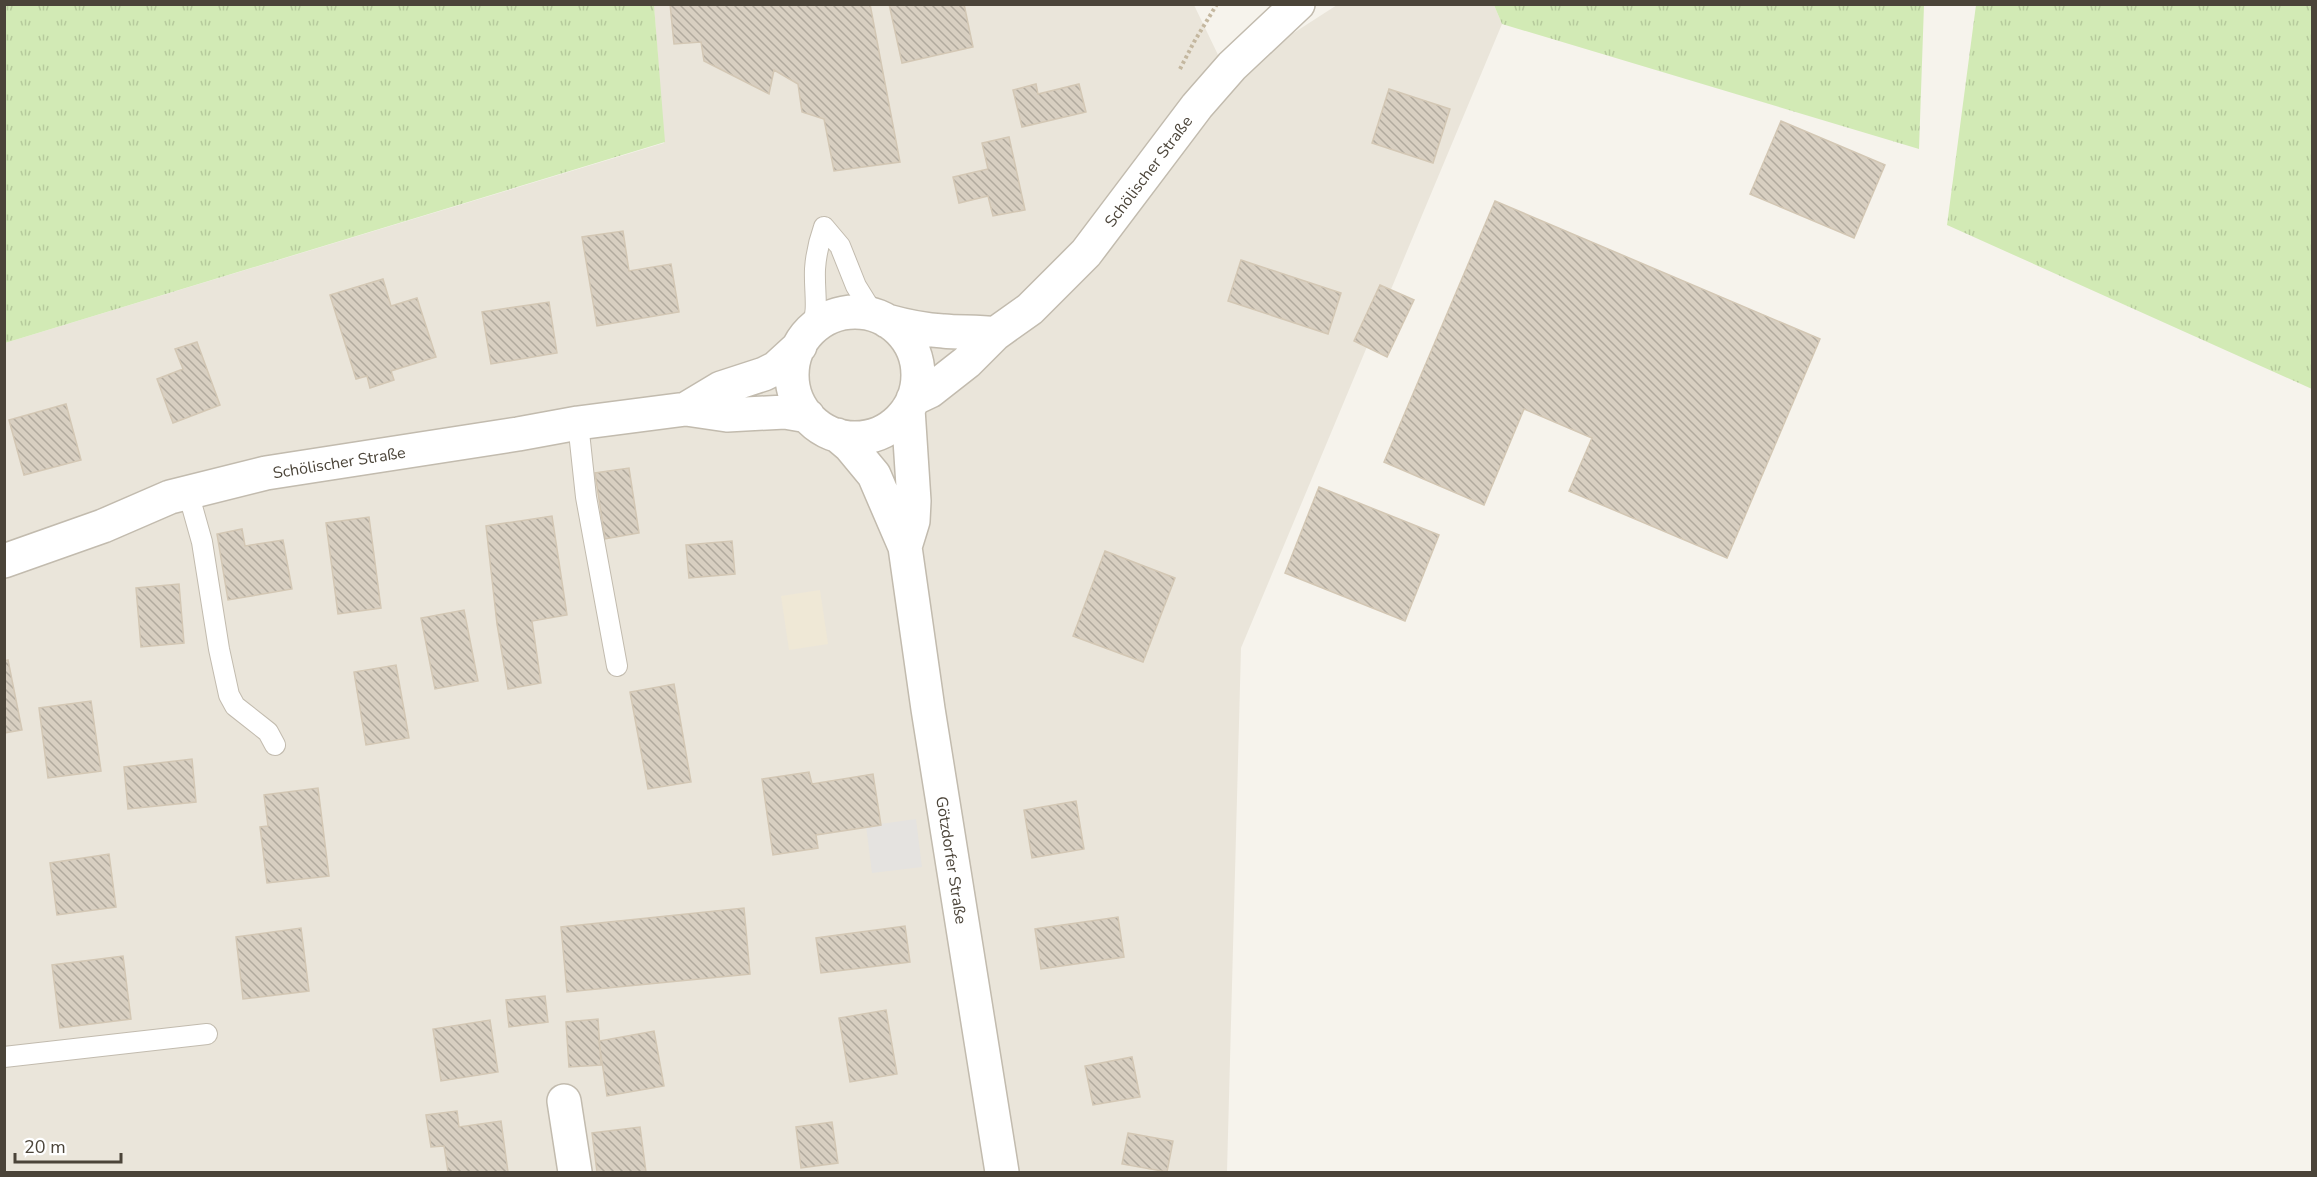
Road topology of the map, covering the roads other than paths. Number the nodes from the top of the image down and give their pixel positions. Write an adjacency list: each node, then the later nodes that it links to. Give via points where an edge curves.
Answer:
1 (1298, 4): 3 (street, Schölischer Straße, via 1240,58 1197,106 1086,253 1029,309)
2 (880, 318): 3 (street, via 914,329); 4 (street, via 861,312 841,314 828,318); 4 (lane, via 856,286 840,246 824,227 815,270 817,307); 5 (street, via 904,335 915,354 918,377)
3 (995, 334): 5 (street, Schölischer Straße, via 954,373)
4 (806, 338): 6 (street, Schölischer Straße, via 770,371 721,388); 7 (street, via 793,365 794,385)
5 (911, 404): 9 (street, via 892,426 879,434); 11 (street, Götzdorfer Straße, via 914,501)
6 (686, 409): 7 (street, Schölischer Straße, via 727,415 785,412); 8 (street, Schölischer Straße)
7 (808, 416): 9 (street)
8 (578, 423): 10 (street, Schölischer Straße, via 266,473); 13 (lane, via 585,488)
9 (837, 435): 11 (street, Götzdorfer Straße, via 874,475)
10 (188, 492): 12 (street, Schölischer Straße); 14 (lane, via 202,542 229,694 235,706 268,732)
11 (905, 547): 19 (street, Götzdorfer Straße)
12 (4, 561)
13 (617, 666)
14 (275, 745)
15 (207, 1034): 16 (lane)
16 (4, 1057)
17 (564, 1101): 18 (street)
18 (576, 1173)
19 (1002, 1173)

